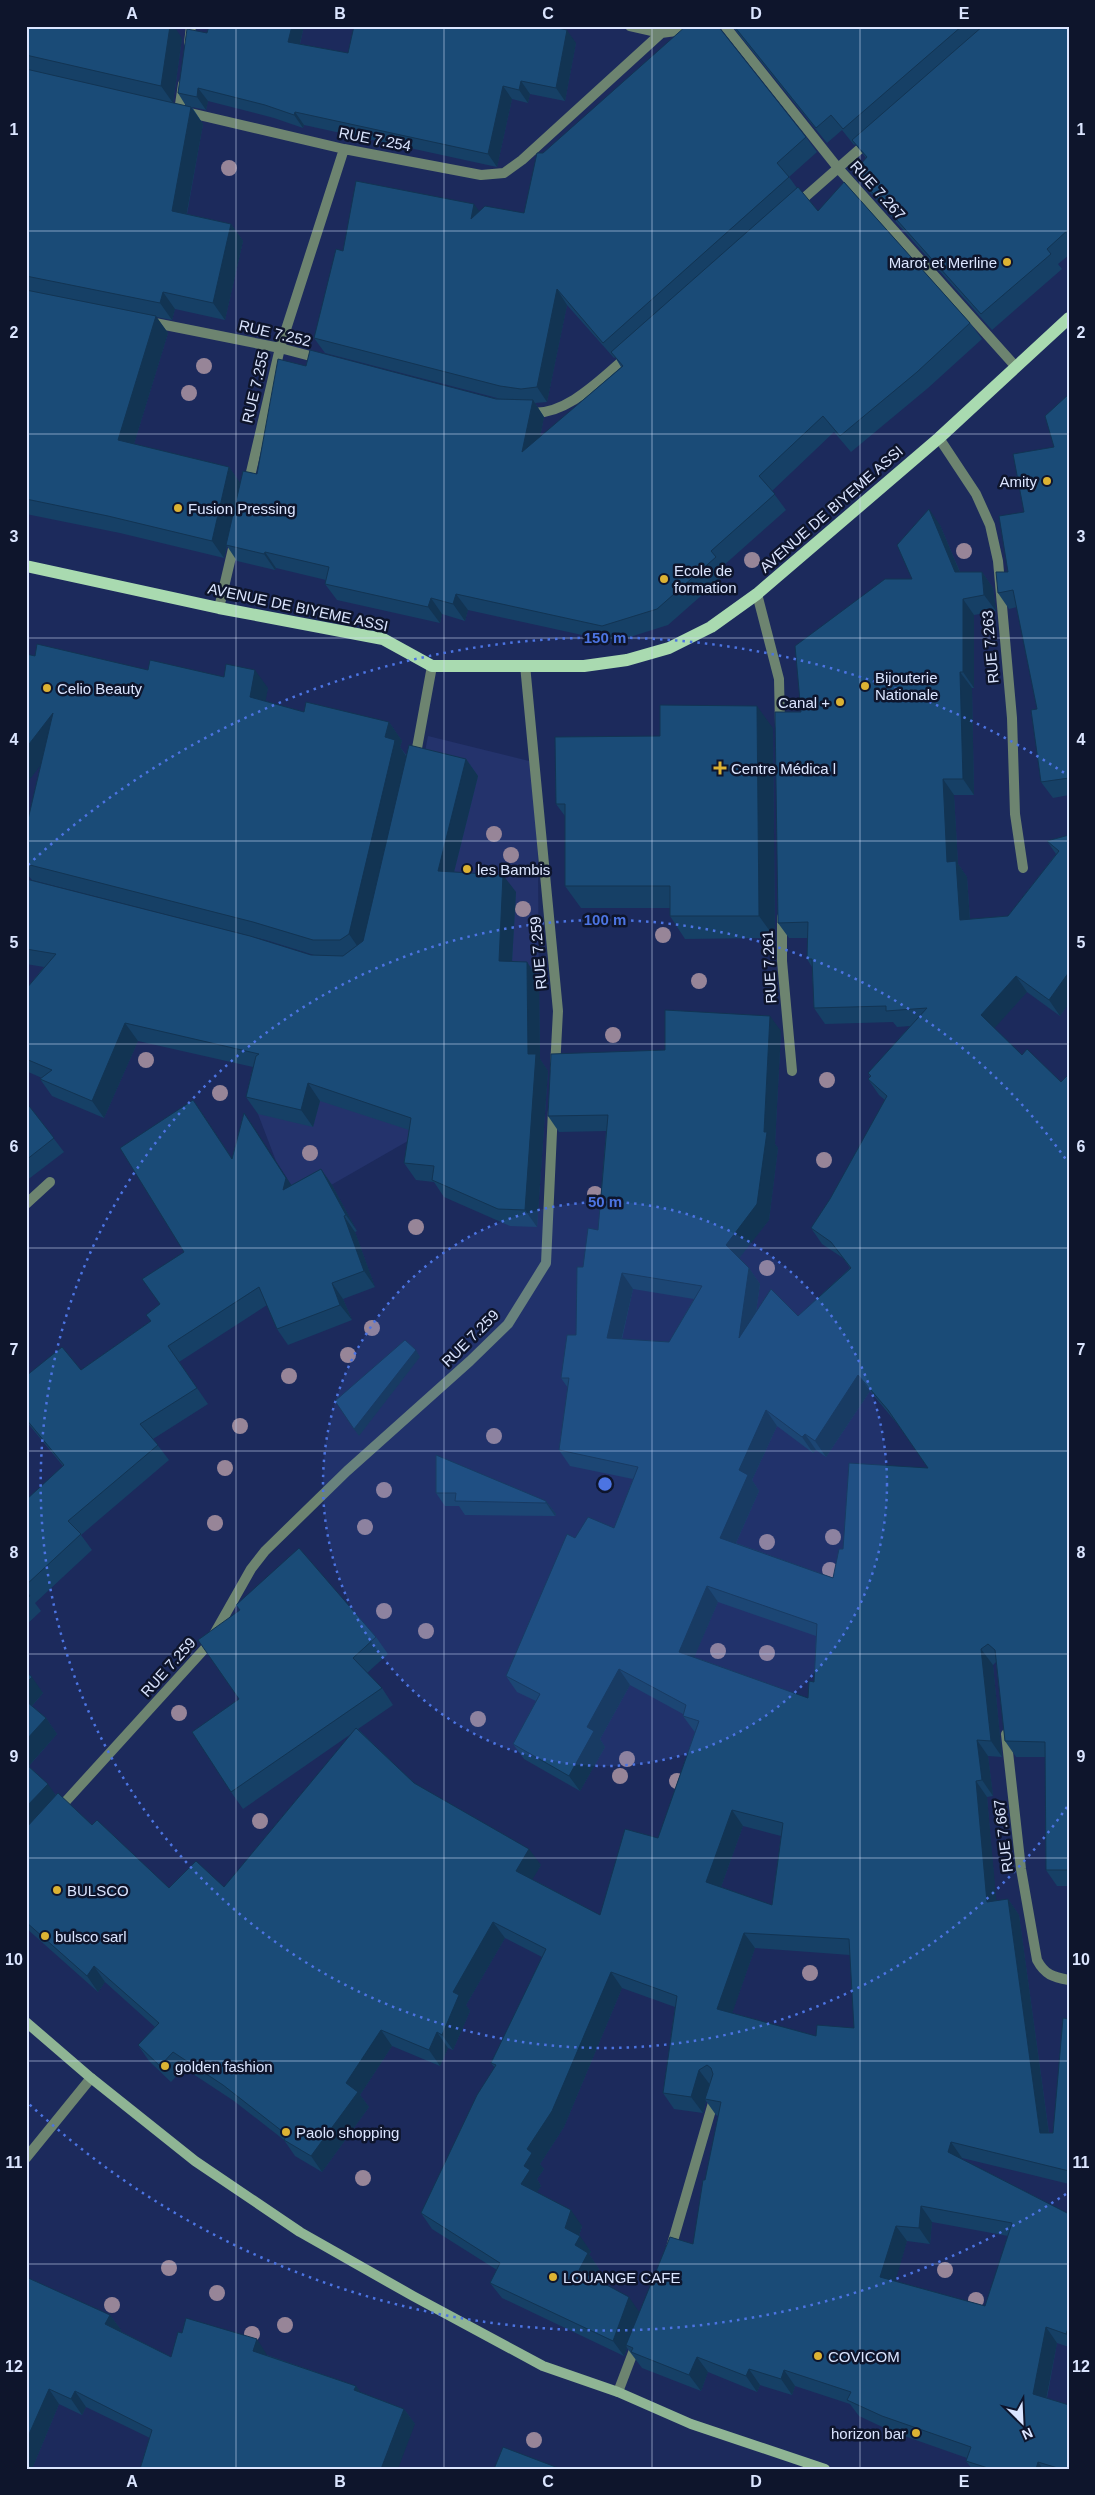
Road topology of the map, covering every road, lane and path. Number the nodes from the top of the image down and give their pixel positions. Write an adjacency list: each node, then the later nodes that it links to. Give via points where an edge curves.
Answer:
1 (191, 26): 7 (street)
2 (630, 26): 6 (street)
3 (669, 26): 6 (street, RUE 7.254)
4 (714, 26): 6 (street)
5 (725, 26): 11 (street, RUE 7.267)
6 (661, 33): 10 (street, RUE 7.254, via 504,173 481,176)
7 (187, 54)
8 (185, 73): 10 (street, RUE 7.254, via 174,109)
9 (875, 136): 11 (street)
10 (344, 149): 16 (street, RUE 7.255)
11 (838, 168): 12 (street); 18 (street, RUE 7.267)
12 (786, 214)
13 (1069, 318): 18 (main road, AVENUE DE BIYEME ASSI)
14 (143, 321): 16 (street, RUE 7.252)
15 (638, 346): 19 (street, via 586,392 557,408 532,412)
16 (280, 348): 17 (street, RUE 7.252); 21 (street, RUE 7.255)
17 (337, 363)
18 (1016, 367): 20 (main road, AVENUE DE BIYEME ASSI)
19 (517, 410)
20 (940, 438): 24 (main road, AVENUE DE BIYEME ASSI); 30 (street, RUE 7.263, via 976,494 990,525 998,561 1012,718 1015,814)
21 (246, 492)
22 (237, 530): 25 (street)
23 (26, 566): 25 (main road, AVENUE DE BIYEME ASSI)
24 (757, 594): 26 (main road, AVENUE DE BIYEME ASSI, via 711,627 669,648 627,660 584,666); 28 (street, via 779,679)
25 (219, 608): 27 (main road, AVENUE DE BIYEME ASSI, via 383,639)
26 (525, 665): 27 (main road, AVENUE DE BIYEME ASSI); 33 (street, RUE 7.259, via 558,1011)
27 (432, 666): 29 (street)
28 (780, 736)
29 (414, 765)
30 (1023, 868)
31 (782, 902): 32 (street, RUE 7.261, via 782,961)
32 (792, 1071)
33 (555, 1079)
34 (554, 1098): 38 (street, RUE 7.259, via 546,1262 508,1324 265,1551 251,1569 208,1645)
35 (50, 1182): 36 (street)
36 (26, 1204)
37 (1005, 1725): 39 (street, RUE 7.667, via 1021,1869 1037,1960 1042,1971 1050,1976)
38 (52, 1817)
39 (1069, 1980)
40 (26, 2022): 41 (main road)
41 (91, 2078): 43 (street); 46 (main road, via 195,2161 300,2232 543,2366)
42 (717, 2088): 44 (street)
43 (26, 2158)
44 (666, 2264)
45 (642, 2328): 46 (street)
46 (618, 2392): 47 (main road, via 691,2424)
47 (825, 2469)

